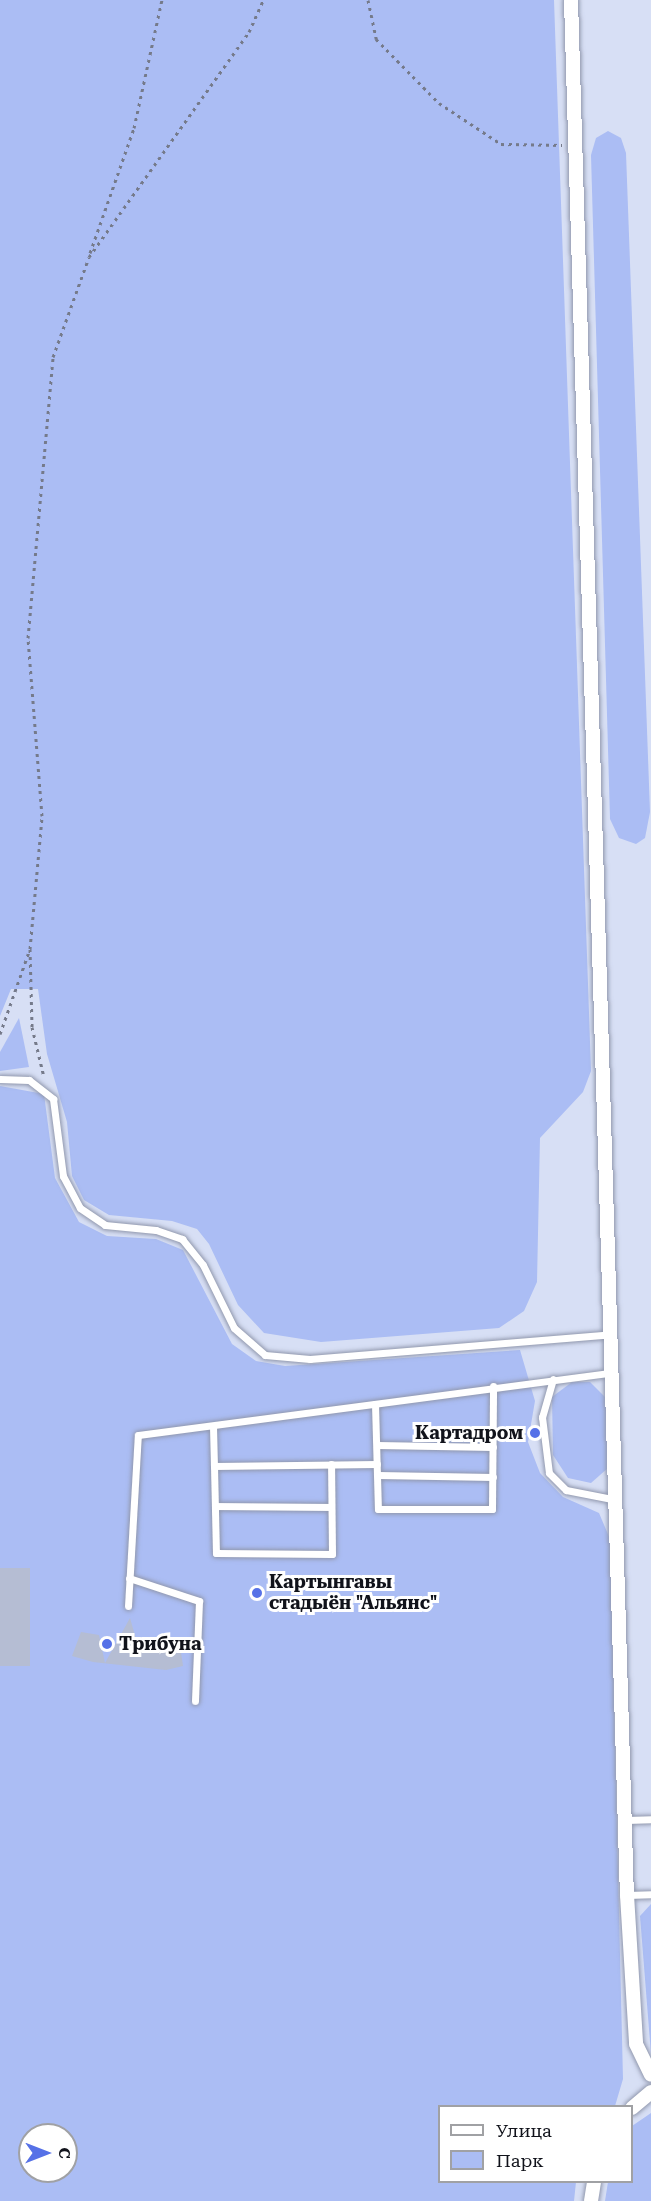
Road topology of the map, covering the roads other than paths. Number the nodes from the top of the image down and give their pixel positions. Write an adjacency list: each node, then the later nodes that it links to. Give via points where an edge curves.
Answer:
1 (571, 0): 3 (street)
2 (0, 1079): 3 (lane, via 36,1083 53,1099 63,1176 80,1208 105,1225 156,1230 182,1239 203,1265 234,1328 266,1355 309,1359)
3 (613, 1334): 4 (street)
4 (614, 1373): 5 (lane); 16 (street)
5 (553, 1379): 6 (lane); 16 (lane, via 542,1418 549,1473 566,1490)
6 (494, 1386): 7 (lane); 10 (lane)
7 (375, 1404): 8 (lane); 9 (lane)
8 (213, 1426): 13 (lane); 19 (lane, via 138,1436)
9 (377, 1445): 10 (lane); 12 (lane)
10 (494, 1447): 15 (lane)
11 (331, 1464): 12 (lane); 13 (lane); 18 (lane)
12 (377, 1464): 14 (lane)
13 (214, 1466): 17 (lane)
14 (378, 1475): 15 (lane); 15 (lane, via 378,1509 492,1509)
15 (493, 1477)
16 (617, 1500): 22 (street)
17 (215, 1506): 18 (lane); 18 (lane, via 216,1553 321,1554 332,1554)
18 (331, 1507)
19 (129, 1578): 20 (lane); 21 (lane, via 199,1601)
20 (128, 1606)
21 (195, 1701)
22 (626, 1820): 23 (lane); 25 (street)
23 (651, 1820)
24 (651, 1894): 25 (lane)
25 (627, 1895): 26 (street, via 636,2044)
26 (651, 2075)
27 (651, 2092): 28 (street)
28 (633, 2107)
29 (594, 2183): 30 (street)
30 (591, 2201)

